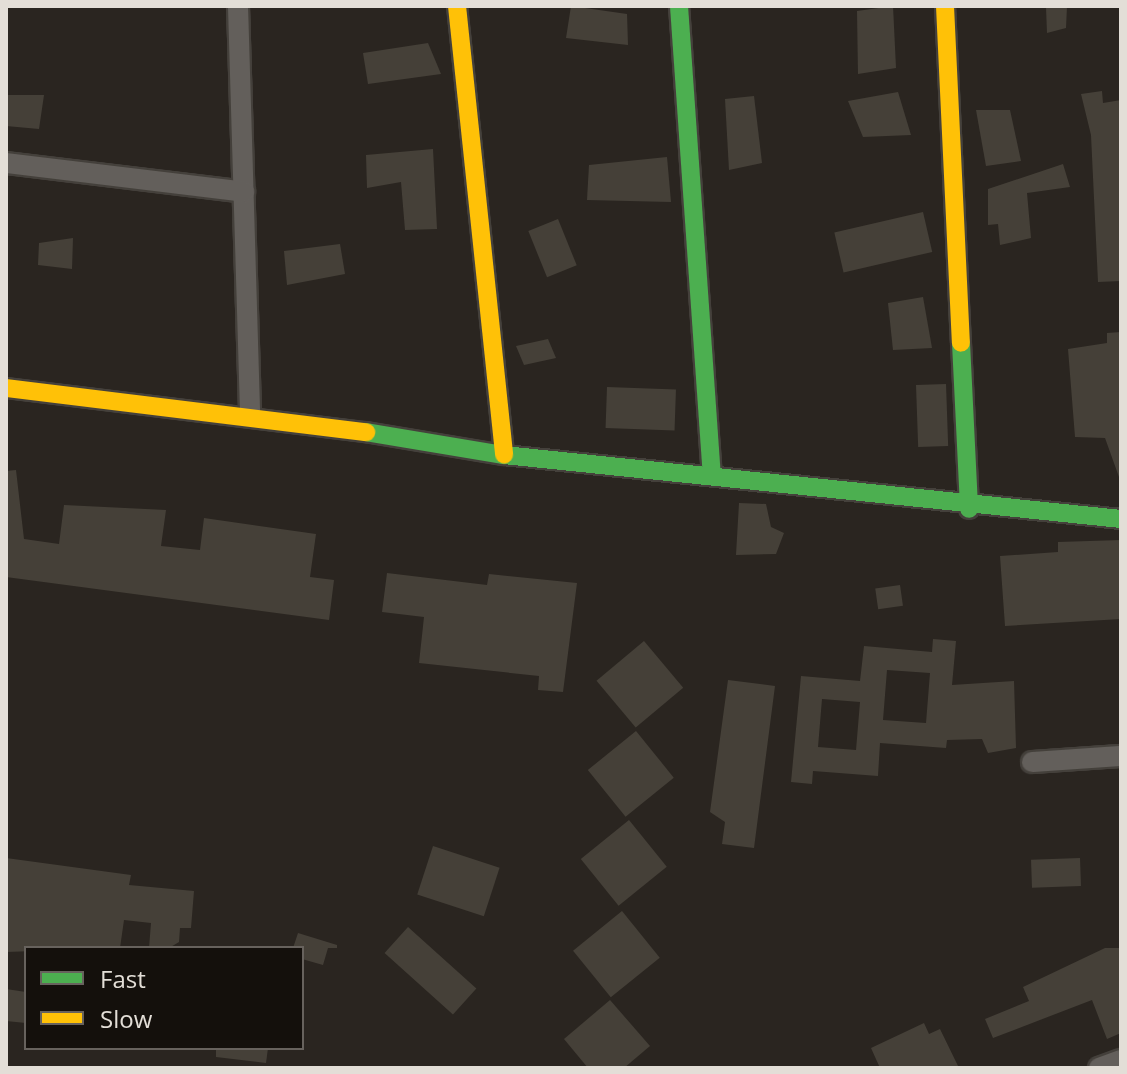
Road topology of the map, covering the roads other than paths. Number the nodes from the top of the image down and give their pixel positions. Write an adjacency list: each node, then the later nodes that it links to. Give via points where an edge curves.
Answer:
1 (238, 6): 6 (street)
2 (457, 6): 9 (street)
3 (679, 6): 10 (street)
4 (945, 6): 11 (street)
5 (6, 163): 6 (street)
6 (244, 192): 8 (street)
7 (6, 388): 8 (street)
8 (250, 414): 9 (street)
9 (504, 455): 10 (street)
10 (712, 473): 11 (street)
11 (969, 509): 12 (street)
12 (1121, 519)
13 (1121, 756): 14 (street)
14 (1032, 762)
15 (1121, 1060): 16 (street)
16 (1099, 1068)

